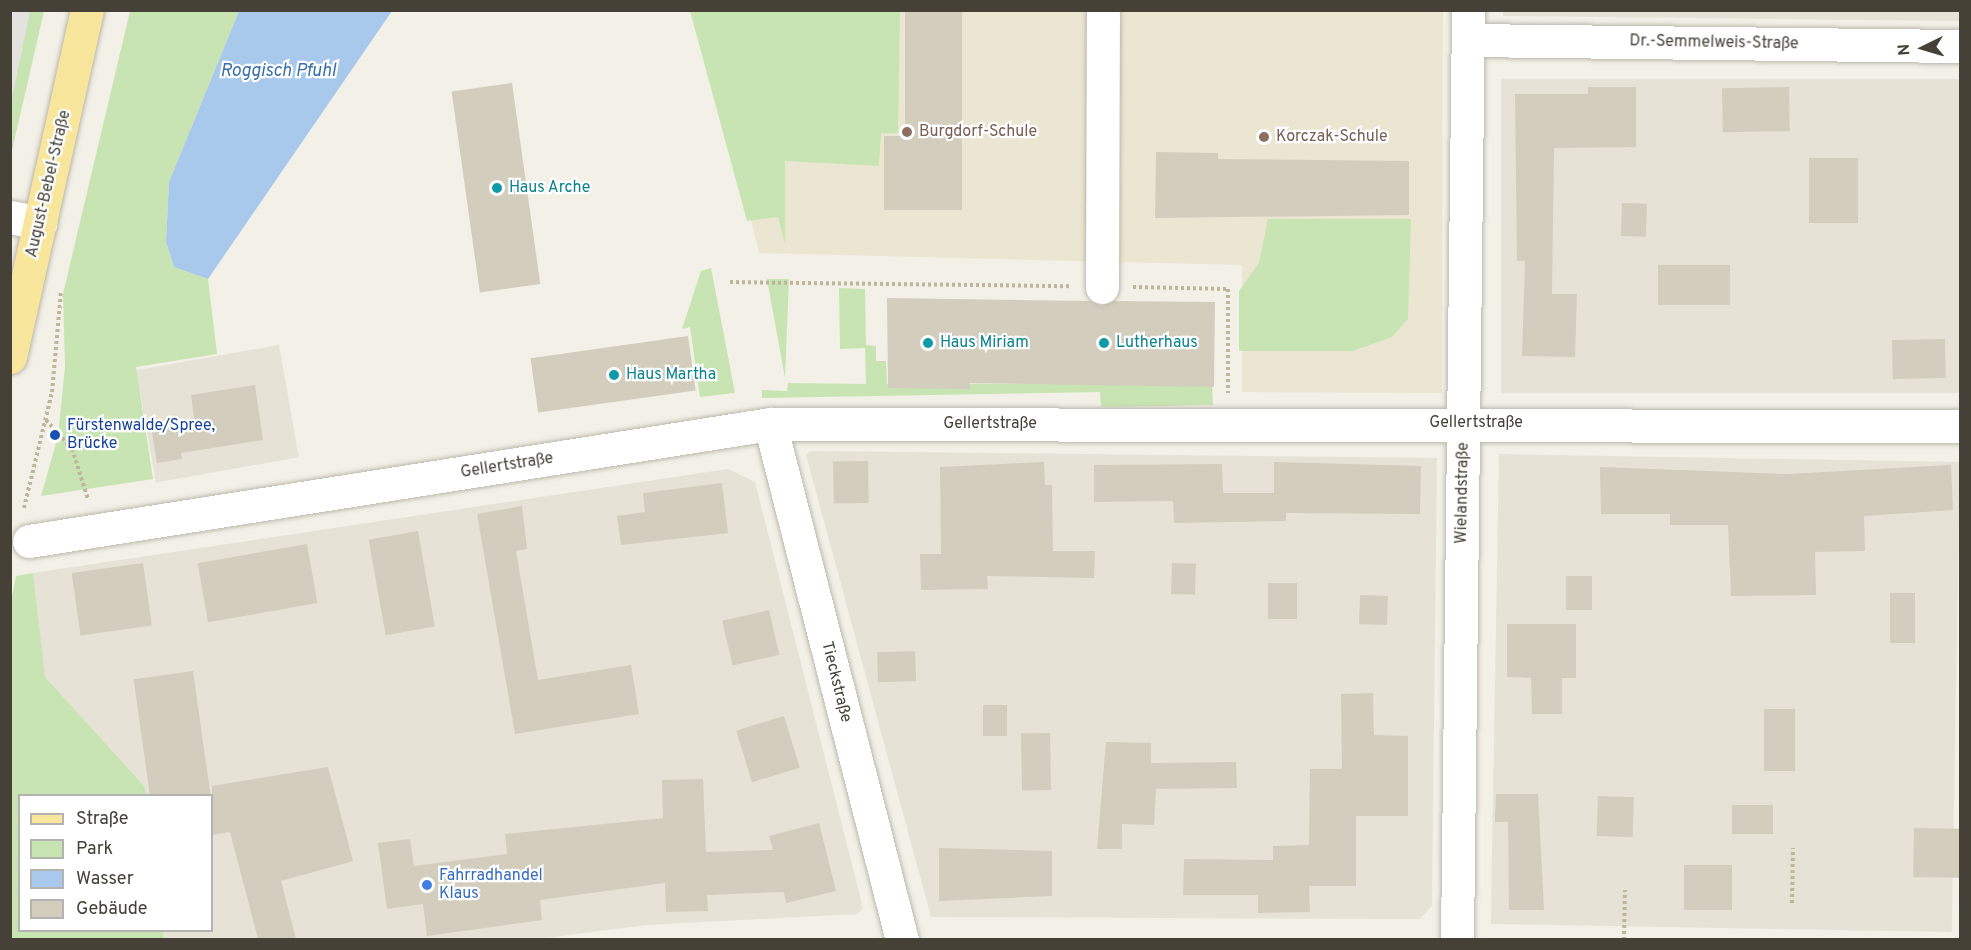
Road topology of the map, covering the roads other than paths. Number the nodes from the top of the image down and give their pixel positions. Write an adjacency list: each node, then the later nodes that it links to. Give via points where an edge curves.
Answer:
1 (87, 10): 5 (main road, August-Bebel-Straße)
2 (1103, 10): 6 (street)
3 (1468, 25): 4 (street, Dr.-Semmelweis-Straße); 8 (street, Wielandstraße)
4 (1960, 46)
5 (25, 220): 7 (main road, August-Bebel-Straße)
6 (1102, 287)
7 (10, 357)
8 (1464, 423): 9 (street, Gellertstraße); 10 (street, Gellertstraße); 13 (street, Wielandstraße)
9 (770, 424): 11 (street, Gellertstraße, via 103,530); 12 (street, Tieckstraße)
10 (1960, 426)
11 (25, 527)
12 (902, 939)
13 (1457, 939)

